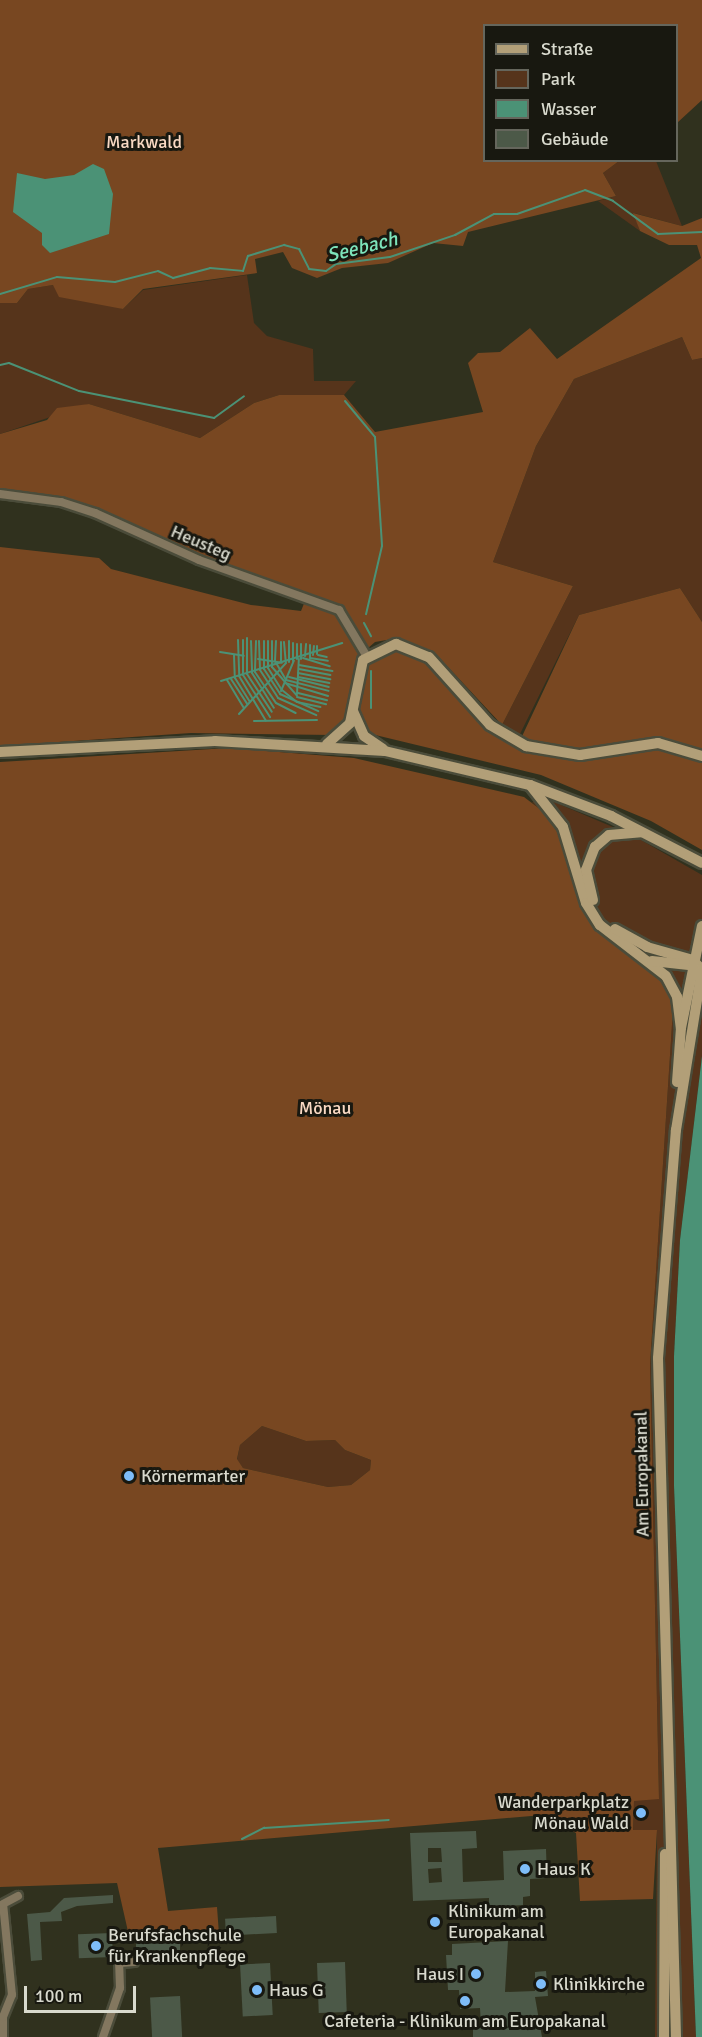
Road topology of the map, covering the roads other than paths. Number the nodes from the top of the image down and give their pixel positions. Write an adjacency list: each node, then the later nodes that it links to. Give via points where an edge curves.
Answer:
1 (0, 494): 2 (street, Heusteg, via 61,502 94,513 200,560 339,610)
2 (366, 655): 3 (main road, via 358,671); 7 (main road, via 396,644 418,649 490,724 535,749 580,755 658,743)
3 (353, 711): 4 (main road, via 343,733); 5 (main road, via 364,735)
4 (327, 745): 5 (main road); 6 (main road, via 215,741)
5 (385, 751): 8 (main road)
6 (0, 752)
7 (702, 756)
8 (530, 785): 9 (main road); 12 (main road, via 563,827 586,903 600,925)
9 (645, 832): 10 (main road); 13 (main road, via 620,832 595,846 586,870 591,896 606,920 626,937)
10 (702, 863)
11 (702, 926): 13 (main road, Am Europakanal)
12 (652, 961): 13 (main road); 14 (main road, via 677,997)
13 (698, 966): 14 (main road, Am Europakanal); 15 (main road, Am Europakanal)
14 (681, 1028): 15 (main road, Am Europakanal)
15 (676, 1130): 16 (main road, Am Europakanal, via 662,1286 657,1457)
16 (670, 1818): 21 (main road, Am Europakanal, via 661,1923); 22 (main road, Am Europakanal)
17 (18, 1896): 19 (street, via 3,1904 12,1995 3,2017)
18 (134, 1962): 20 (street, via 119,1962 120,1988)
19 (3, 2037)
20 (103, 2037)
21 (664, 2037)
22 (676, 2037)

